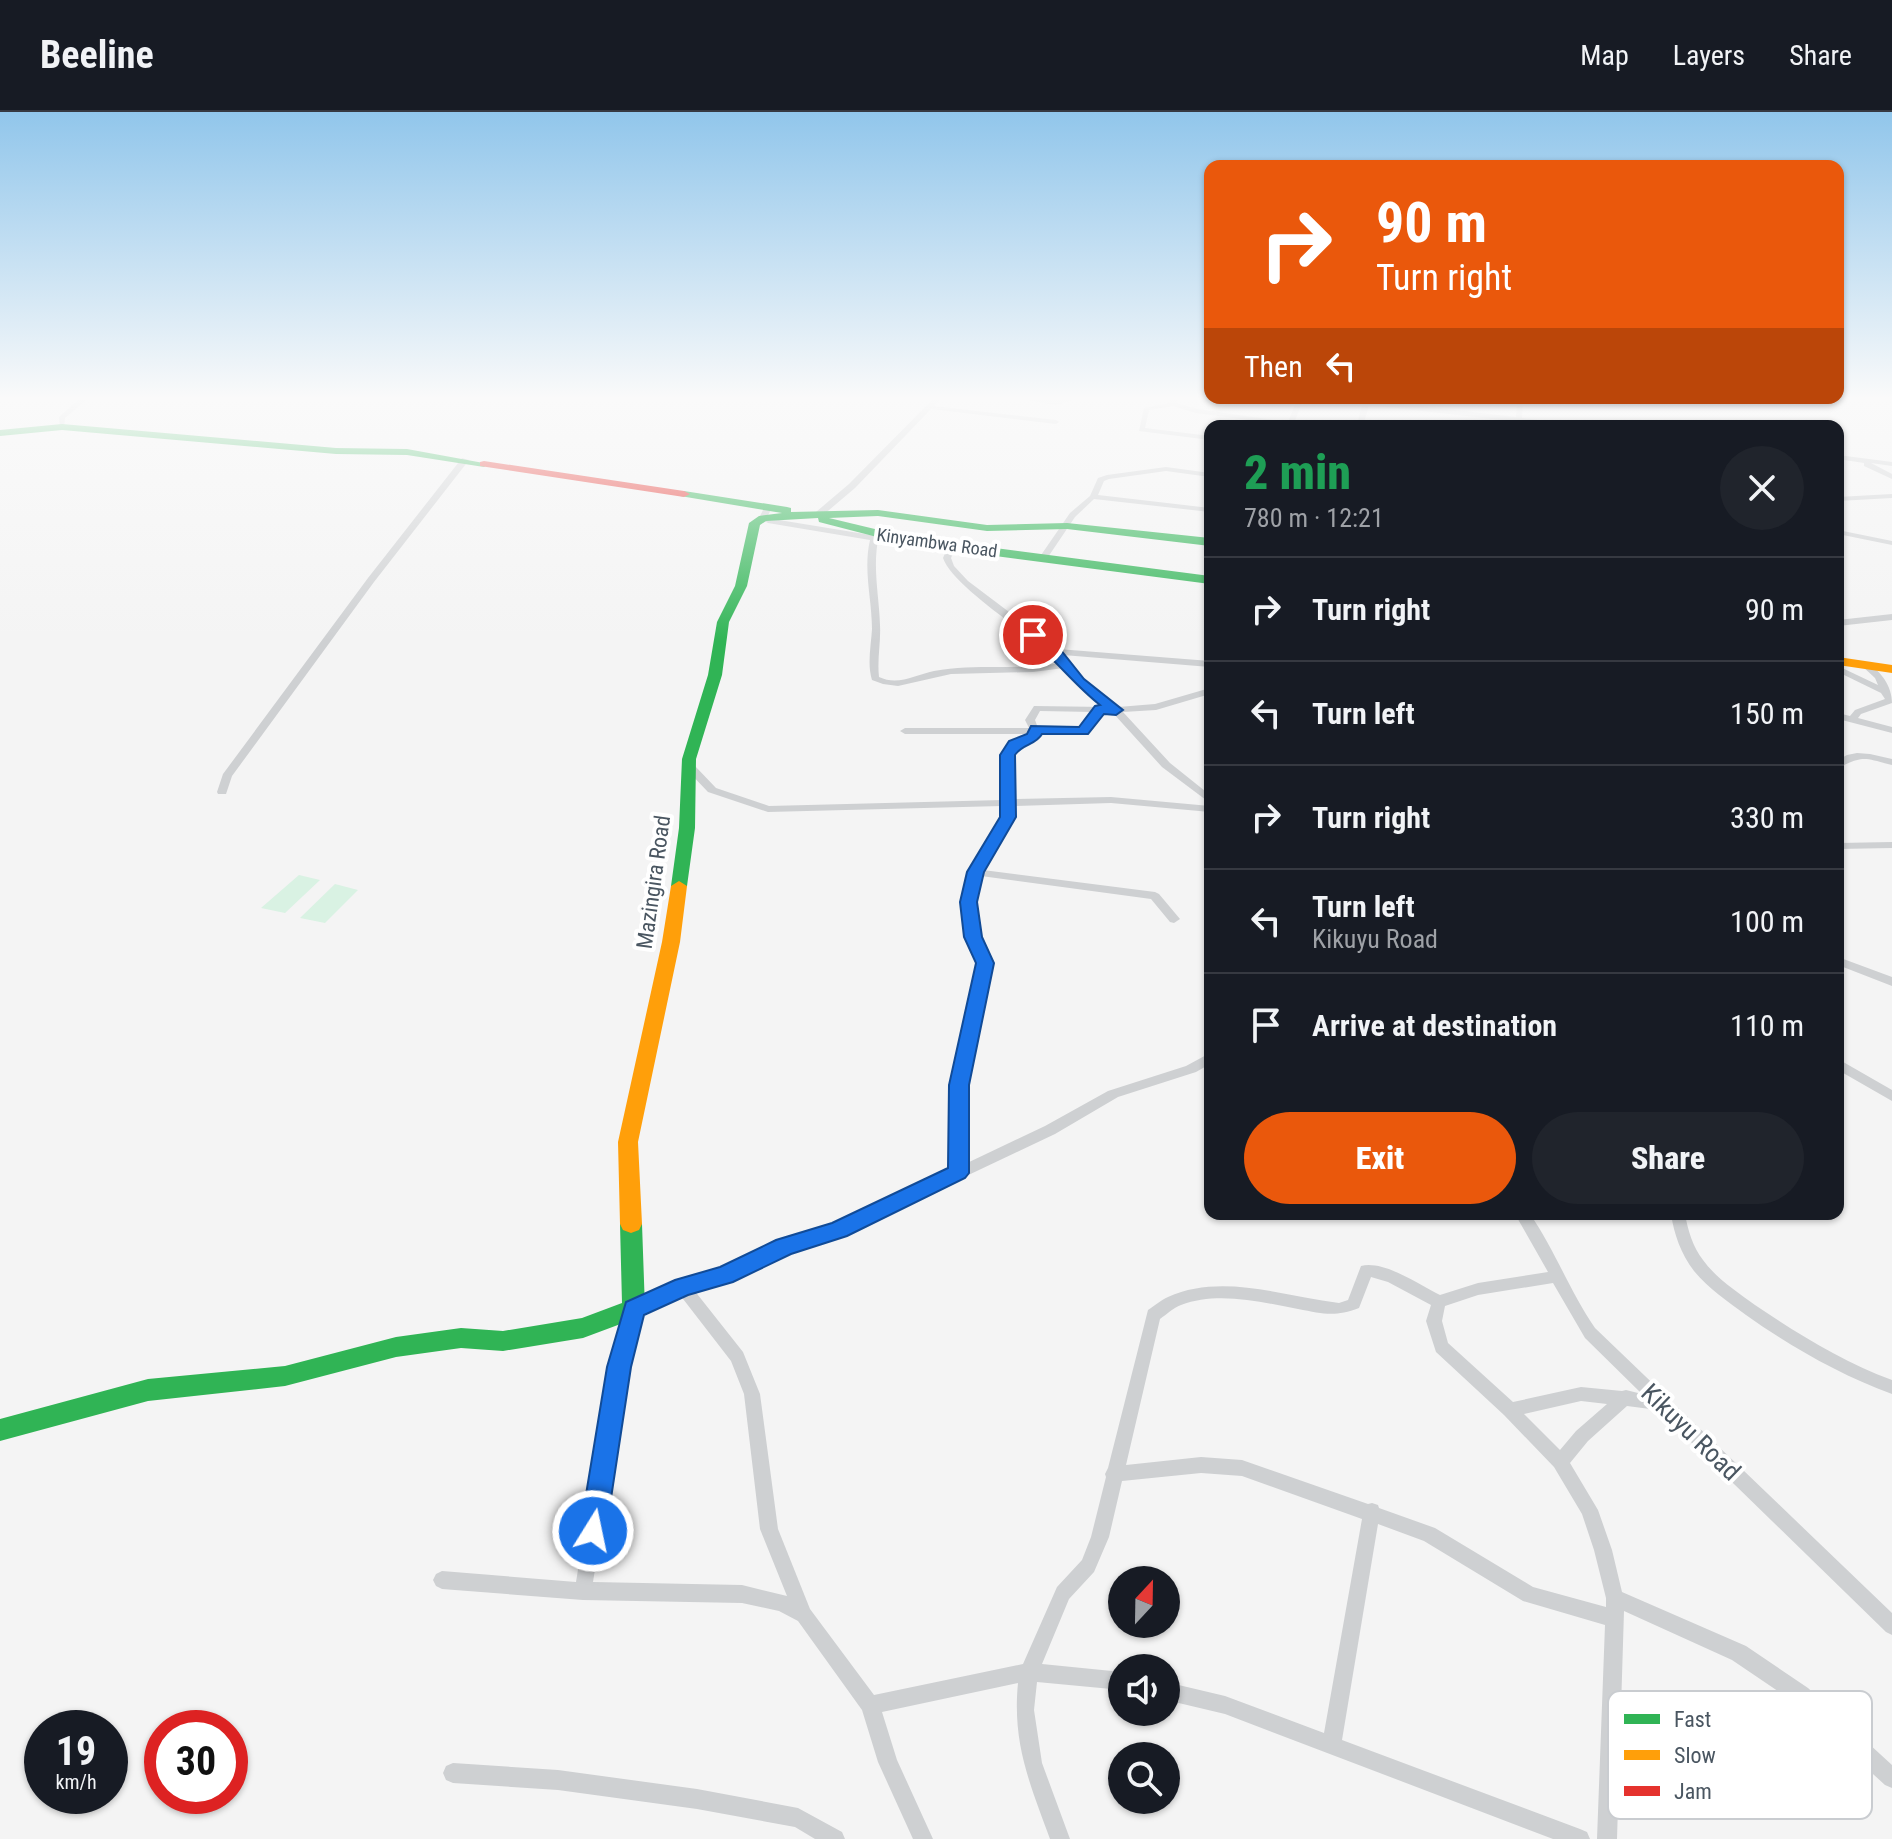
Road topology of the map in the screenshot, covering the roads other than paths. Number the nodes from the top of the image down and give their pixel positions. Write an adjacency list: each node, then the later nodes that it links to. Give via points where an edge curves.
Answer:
1 (449, 481): 40 (street, via 235,765)
2 (584, 481): 9 (street)
3 (857, 481): 10 (street)
4 (1101, 481): 6 (street)
5 (1892, 496): 7 (street)
6 (1093, 497): 8 (street); 11 (street)
7 (1844, 499)
8 (1204, 509)
9 (766, 512): 10 (street); 13 (street); 39 (street, Mazingira Road, via 752,529 741,586 723,622)
10 (813, 515): 11 (street, via 886,514 993,528); 13 (street, Kinyambwa Road)
11 (1067, 526): 14 (street); 17 (street)
12 (1844, 533): 15 (street)
13 (874, 536): 16 (street, Kinyambwa Road); 24 (street, via 870,553 875,678 901,683 939,673 1040,671)
14 (1204, 541)
15 (1892, 543)
16 (952, 546): 17 (street, Kinyambwa Road); 21 (street, via 950,567 965,583)
17 (1043, 558): 18 (street, Kinyambwa Road)
18 (1204, 579)
19 (1892, 617): 20 (street)
20 (1844, 622)
21 (1056, 652): 23 (street); 24 (street)
22 (1844, 662): 25 (street)
23 (1204, 664)
24 (1066, 665): 31 (street)
25 (1866, 665): 26 (street); 29 (street)
26 (1892, 669)
27 (1844, 672): 29 (street)
28 (1204, 693): 31 (street, via 1156,707)
29 (1888, 694): 33 (street, via 1891,700 1858,712)
30 (1100, 709): 31 (street); 34 (street, via 1083,731); 34 (street, via 1037,708 1030,720)
31 (1116, 710): 41 (street, via 1166,765)
32 (1844, 717): 33 (street)
33 (1853, 719): 35 (street)
34 (1036, 730): 36 (street); 42 (street, via 1007,755)
35 (1892, 730)
36 (905, 731)
37 (1844, 759): 38 (street, via 1857,754)
38 (1892, 762)
39 (691, 768): 42 (street, via 712,790 768,809); 59 (street, Mazingira Road, via 671,942 628,1142)
40 (222, 792)
41 (1204, 795)
42 (1008, 801): 43 (street, via 1111,800); 46 (street, via 1008,817)
43 (1204, 808)
44 (1892, 845): 45 (street)
45 (1844, 846)
46 (976, 872): 47 (street, via 1155,896); 53 (street, via 969,902 973,937 985,963 959,1085)
47 (1174, 919)
48 (1844, 963): 49 (street)
49 (1892, 982)
50 (1204, 1061): 53 (street, via 1113,1094)
51 (1844, 1068): 52 (street)
52 (1892, 1096)
53 (958, 1173): 57 (street, via 839,1230)
54 (1526, 1220): 56 (street, Kikuyu Road)
55 (1680, 1220): 60 (street, via 1686,1246 1703,1271 1734,1297 1826,1356)
56 (1555, 1277): 58 (street, via 1478,1289); 62 (street, Kikuyu Road, via 1590,1333)
57 (683, 1287): 59 (street); 71 (street, via 737,1357 752,1394 769,1529)
58 (1439, 1302): 63 (street, via 1434,1321 1441,1347); 66 (street, via 1392,1277 1366,1270 1354,1304 1339,1309 1210,1291 1169,1300 1153,1315)
59 (634, 1309): 64 (street, via 570,1330 503,1341 435,1341 285,1376 148,1390); 69 (street, via 619,1367)
60 (1892, 1387)
61 (1626, 1397): 62 (street); 63 (street, via 1581,1394); 65 (street)
62 (1662, 1403): 73 (street, Kikuyu Road)
63 (1510, 1410): 65 (street)
64 (0, 1430)
65 (1560, 1462): 70 (street, via 1589,1510)
66 (1113, 1474): 67 (street, via 1201,1465 1242,1468); 74 (street, via 1088,1566 1063,1593)
67 (1372, 1511): 72 (street, via 1442,1541 1529,1595); 80 (street)
68 (442, 1580): 69 (street)
69 (583, 1591): 71 (street, via 742,1594 782,1603)
70 (1615, 1598): 72 (street); 77 (street, via 1739,1653)
71 (804, 1615): 79 (street)
72 (1615, 1619): 76 (street)
73 (1892, 1626)
74 (1029, 1672): 75 (street); 79 (street); 87 (street, via 1025,1710 1032,1763)
75 (1108, 1680)
76 (1612, 1691)
77 (1795, 1691)
78 (1180, 1694): 80 (street)
79 (870, 1705): 86 (street, via 888,1762)
80 (1332, 1743): 88 (street)
81 (1872, 1760): 83 (street)
82 (453, 1773): 85 (street, via 558,1780 697,1799 798,1818)
83 (1892, 1778)
84 (1608, 1812): 89 (street)
85 (835, 1839)
86 (923, 1839)
87 (1060, 1839)
88 (1580, 1839)
89 (1607, 1839)

